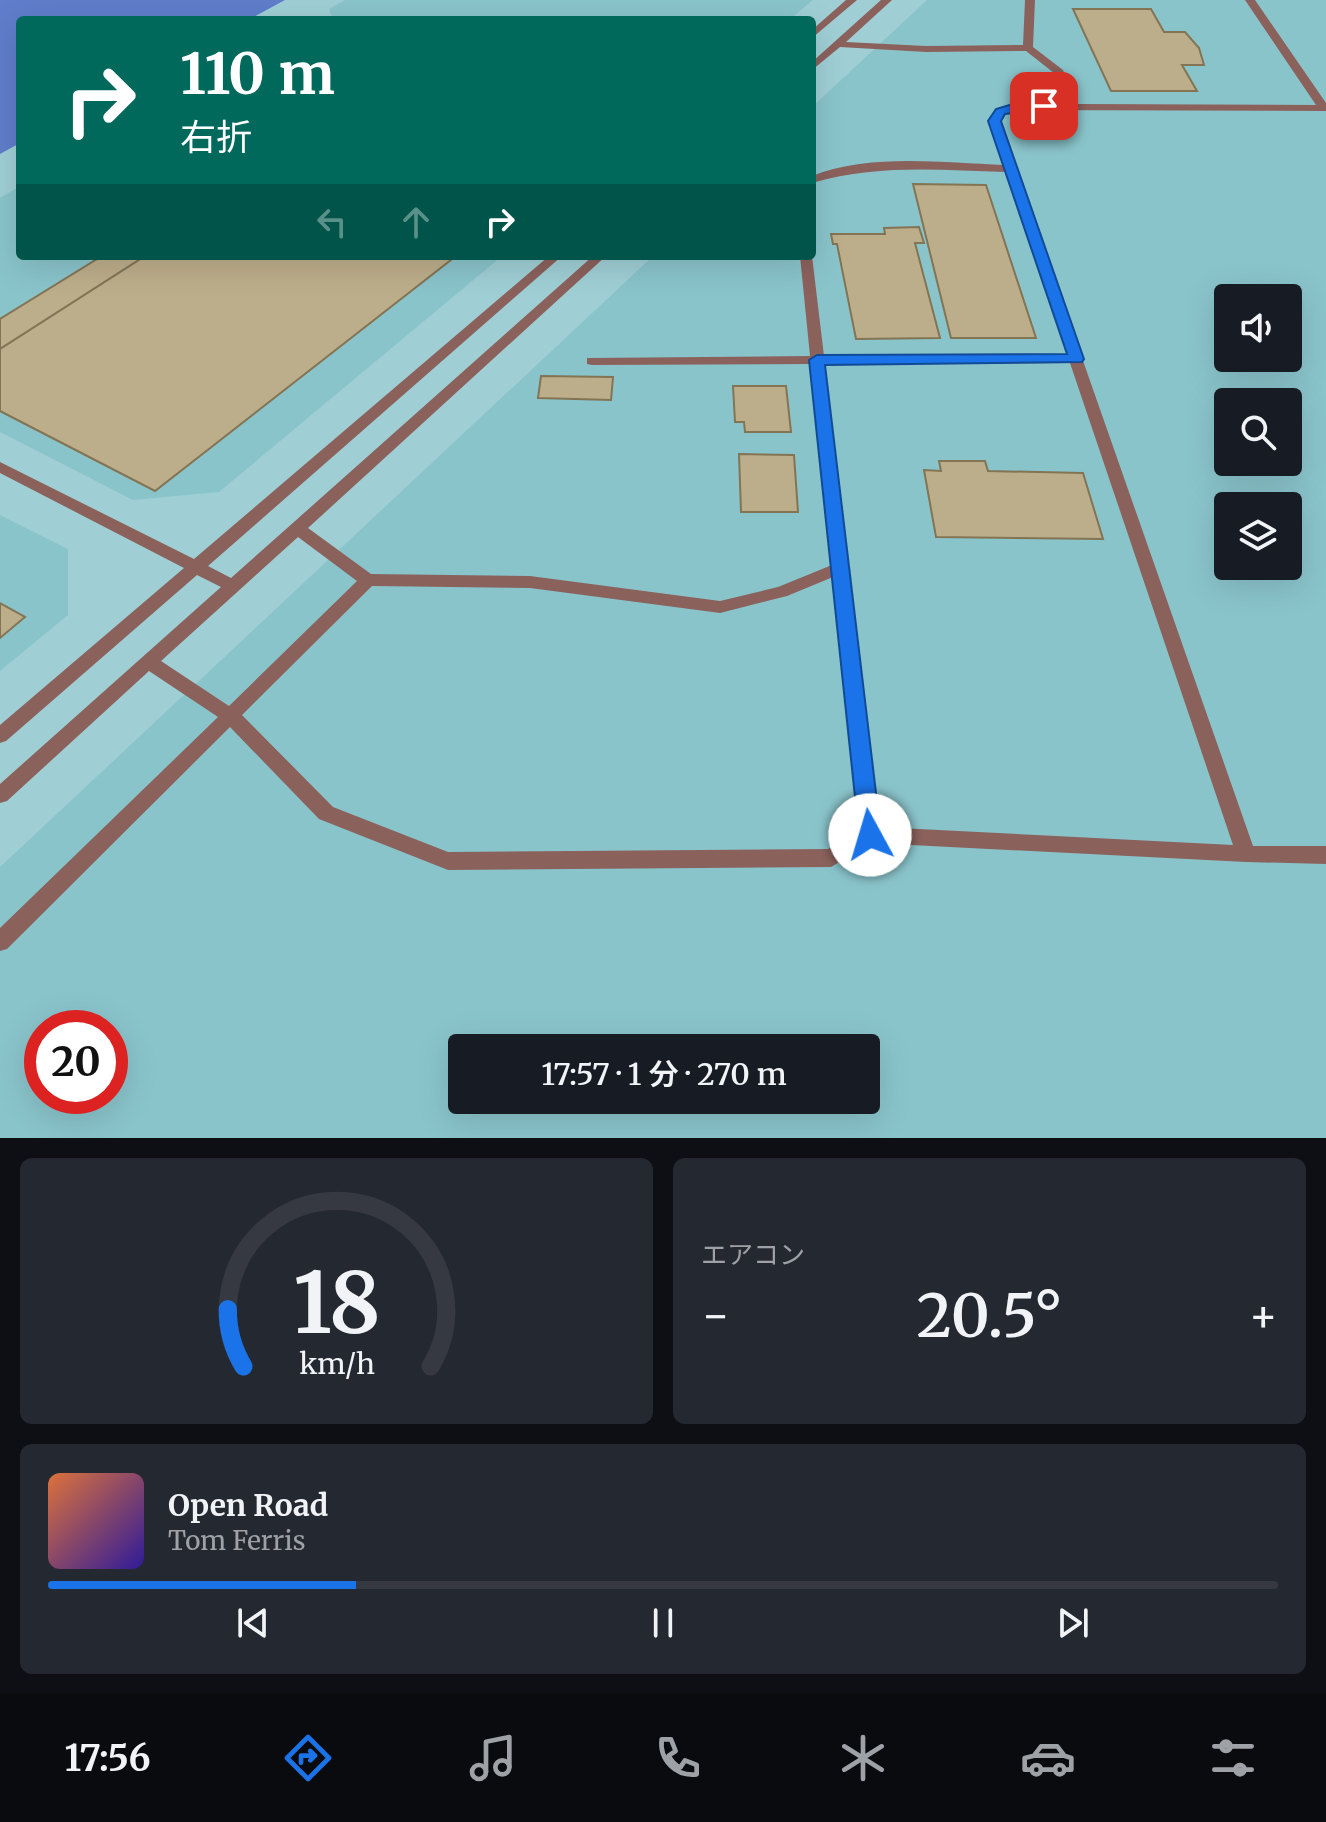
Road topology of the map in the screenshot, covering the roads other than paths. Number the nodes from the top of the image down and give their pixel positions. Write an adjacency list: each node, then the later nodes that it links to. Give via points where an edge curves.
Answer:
1 (852, 0): 5 (lane)
2 (887, 0): 6 (lane)
3 (1030, 0): 7 (lane)
4 (1250, 0): 10 (lane)
5 (816, 32)
6 (837, 44): 7 (lane); 8 (lane)
7 (1028, 48): 9 (lane, via 1059,72)
8 (816, 63)
9 (1072, 106): 10 (lane); 11 (lane, via 1000,111 994,121)
10 (1325, 108)
11 (1010, 169): 12 (lane, via 854,167); 16 (lane)
12 (816, 178)
13 (551, 260): 21 (lane)
14 (596, 260): 20 (lane)
15 (806, 260): 17 (lane)
16 (1077, 359): 17 (lane); 30 (lane)
17 (817, 360): 18 (lane); 22 (lane)
18 (592, 361)
19 (0, 467): 21 (lane)
20 (297, 528): 23 (lane); 24 (lane)
21 (197, 566): 24 (lane); 27 (lane)
22 (840, 568): 23 (lane, via 781,592 720,607 530,582); 29 (lane)
23 (368, 580): 26 (lane)
24 (233, 586): 25 (lane)
25 (149, 662): 26 (lane); 28 (lane)
26 (232, 717): 29 (lane, via 326,813 448,861 831,858); 32 (lane)
27 (0, 736)
28 (0, 795)
29 (870, 835): 30 (lane)
30 (1246, 854): 31 (lane)
31 (1326, 855)
32 (0, 942)

